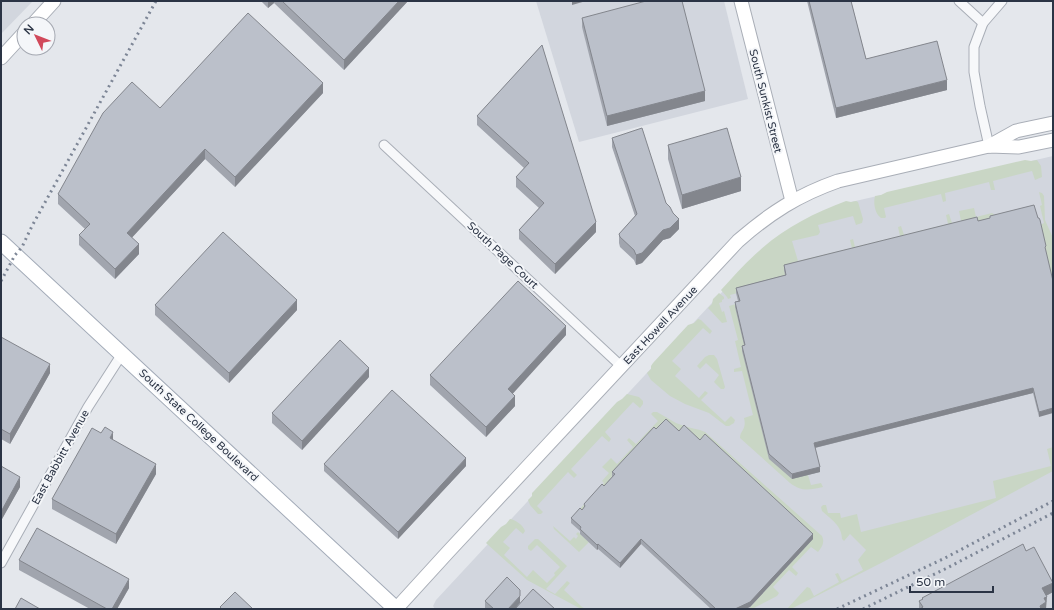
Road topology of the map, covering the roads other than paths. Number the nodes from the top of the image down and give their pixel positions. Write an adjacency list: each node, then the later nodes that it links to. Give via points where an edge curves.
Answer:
1 (54, 1): 5 (street)
2 (741, 1): 13 (street, South Sunkist Street)
3 (959, 1): 6 (street)
4 (1002, 1): 6 (street)
5 (40, 16)
6 (982, 23): 12 (street, via 974,47 974,72)
7 (16, 42): 8 (street)
8 (1, 58)
9 (1053, 123): 12 (street, East Howell Avenue, via 1016,131)
10 (1053, 140): 12 (street, East Howell Avenue, via 1019,147)
11 (384, 145): 16 (street, South Page Court)
12 (989, 146): 13 (street, East Howell Avenue, via 838,181)
13 (792, 201): 16 (street, East Howell Avenue, via 765,218 738,241)
14 (1, 242): 15 (main road, South State College Boulevard)
15 (122, 354): 17 (street, East Babbitt Avenue, via 88,408); 18 (main road, South State College Boulevard)
16 (621, 366): 18 (street, East Howell Avenue)
17 (1, 563)
18 (397, 609)

